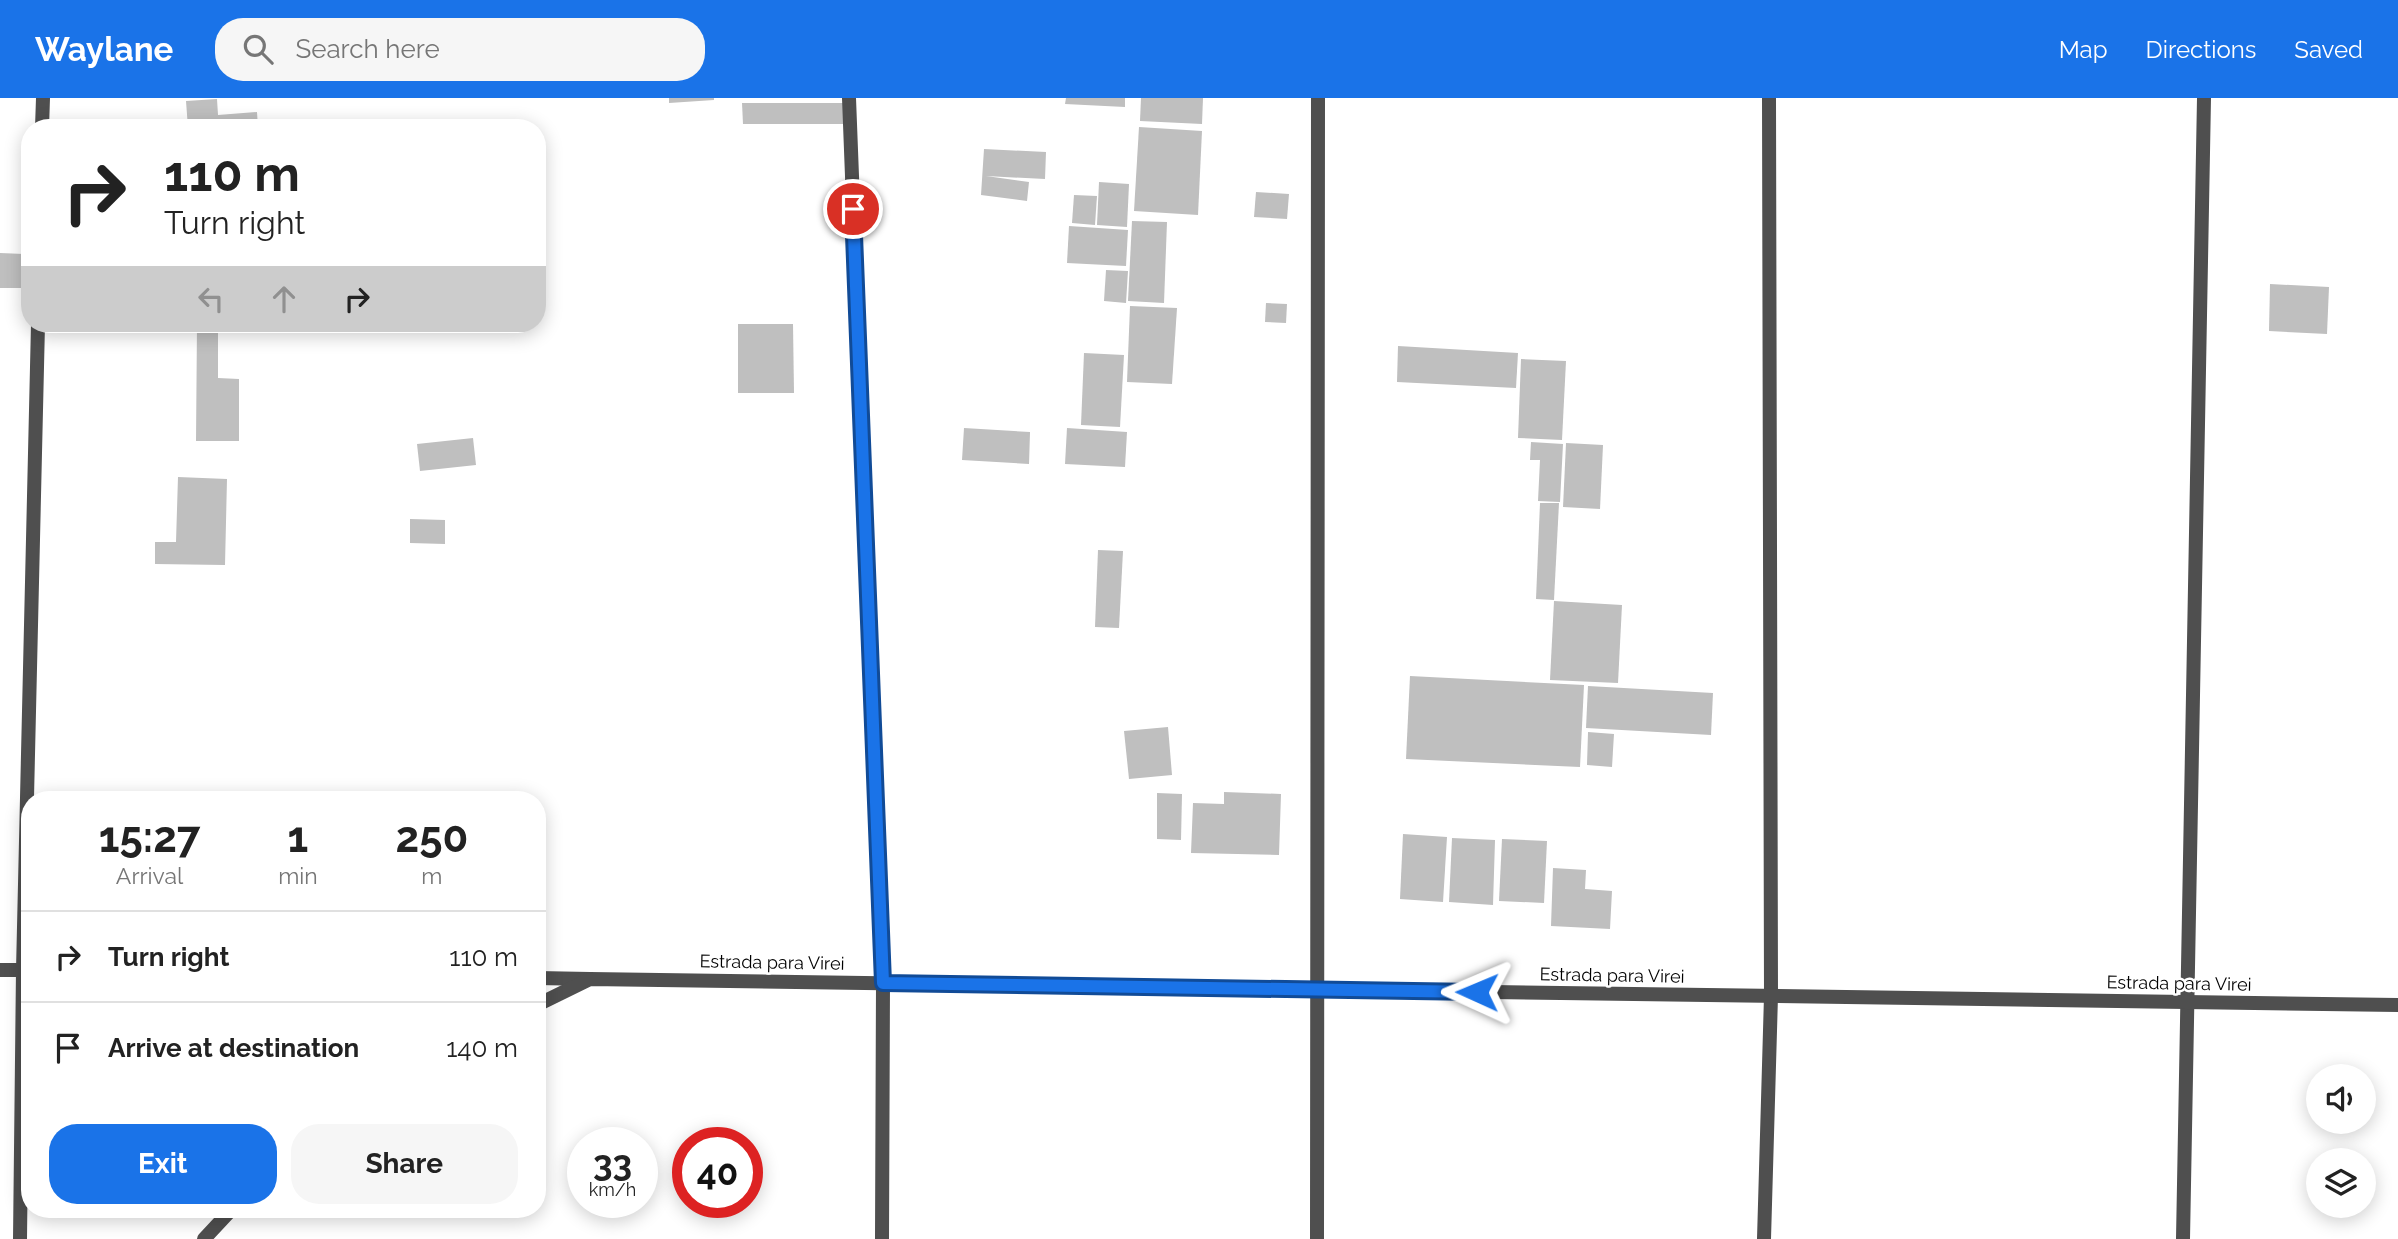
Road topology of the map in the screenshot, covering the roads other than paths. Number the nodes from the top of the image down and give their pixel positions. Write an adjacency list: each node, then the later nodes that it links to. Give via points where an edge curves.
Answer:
1 (43, 98): 6 (street)
2 (849, 98): 13 (street)
3 (1318, 98): 14 (street)
4 (1769, 98): 15 (street)
5 (2204, 98): 17 (street)
6 (42, 119)
7 (38, 333): 8 (street)
8 (29, 791)
9 (0, 970): 10 (street)
10 (21, 970)
11 (546, 978): 12 (street)
12 (590, 979): 13 (street, Estrada para Virei); 16 (street, Estrada para Virei)
13 (883, 983): 14 (street, Estrada para Virei); 23 (street)
14 (1317, 990): 15 (street, Estrada para Virei); 24 (street)
15 (1771, 996): 17 (street, Estrada para Virei); 25 (street)
16 (546, 1001)
17 (2187, 1002): 18 (street, Estrada para Virei); 26 (street)
18 (2398, 1006)
19 (21, 1194): 21 (street)
20 (224, 1218): 22 (street)
21 (20, 1239)
22 (204, 1239)
23 (882, 1239)
24 (1317, 1239)
25 (1765, 1239)
26 (2183, 1239)

